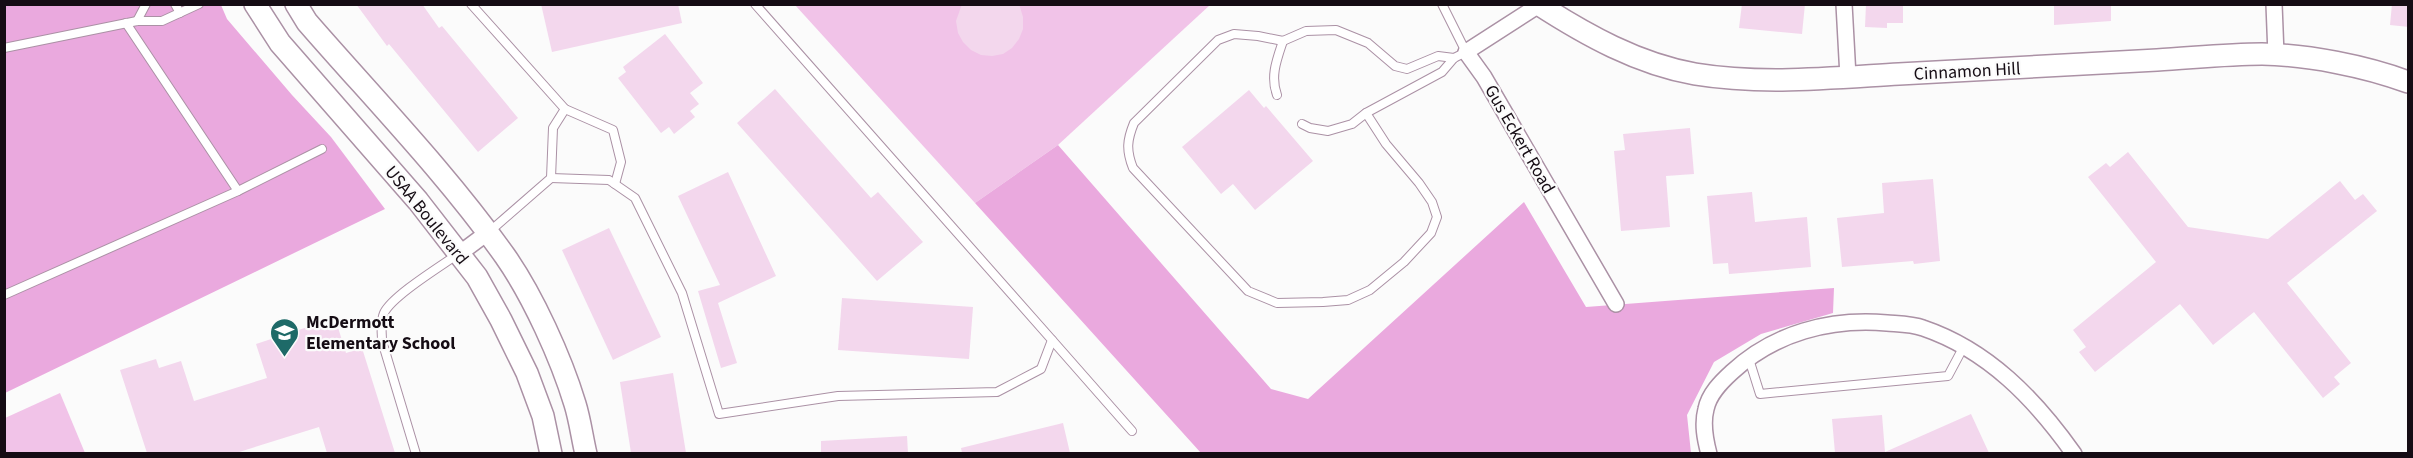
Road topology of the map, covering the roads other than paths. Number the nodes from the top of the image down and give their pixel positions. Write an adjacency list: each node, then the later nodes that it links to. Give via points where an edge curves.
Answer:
1 (146, 4): 13 (lane)
2 (175, 4): 12 (lane)
3 (199, 4): 12 (lane)
4 (255, 4): 30 (street, USAA Boulevard, via 280,43 418,201)
5 (296, 4): 29 (street, USAA Boulevard)
6 (471, 4): 22 (lane)
7 (755, 4): 33 (lane)
8 (1442, 4): 17 (lane)
9 (1844, 4): 19 (street)
10 (2274, 4): 18 (street)
11 (1539, 5): 17 (street); 19 (street, Cinnamon Hill, via 1624,52 1694,74 1770,80)
12 (180, 14): 13 (lane, via 162,21)
13 (137, 21): 14 (lane)
14 (126, 23): 16 (lane); 28 (lane)
15 (1283, 41): 17 (lane, via 1306,31 1336,30 1368,42 1395,66 1407,69 1438,56); 21 (lane, via 1275,64 1273,84); 23 (lane, via 1234,34 1218,40 1134,123 1127,141 1133,168 1248,291 1277,303 1348,300 1370,290 1431,233 1437,217 1432,202)
16 (4, 48)
17 (1460, 55): 23 (lane, via 1442,72); 32 (street, Gus Eckert Road, via 1484,77)
18 (2276, 55): 19 (street, Cinnamon Hill); 20 (street, Cinnamon Hill, via 2336,64)
19 (1848, 77)
20 (2409, 82)
21 (1277, 95)
22 (565, 109): 26 (lane, via 553,128); 27 (lane, via 613,130 621,162)
23 (1366, 113): 24 (lane, via 1352,124 1328,131)
24 (1302, 124)
25 (322, 149): 28 (lane)
26 (550, 178): 27 (lane, via 609,180); 29 (lane)
27 (615, 184): 33 (lane, via 635,198 682,293 719,414 838,396 997,392 1041,369)
28 (238, 191): 31 (lane)
29 (487, 233): 30 (street); 39 (street, USAA Boulevard, via 532,304 558,359 576,406)
30 (459, 254): 37 (lane, via 392,302 381,326 382,341); 38 (street, USAA Boulevard, via 492,303 527,373)
31 (4, 295)
32 (1616, 304)
33 (1052, 339): 36 (lane)
34 (1964, 345): 35 (street, via 1915,326 1868,321 1834,323 1799,333); 35 (lane, via 1948,376 1760,394); 41 (street, via 2010,377)
35 (1748, 357): 40 (street, via 1713,393 1706,407 1705,438)
36 (1132, 431)
37 (416, 453)
38 (551, 453)
39 (586, 453)
40 (1709, 453)
41 (2074, 453)

